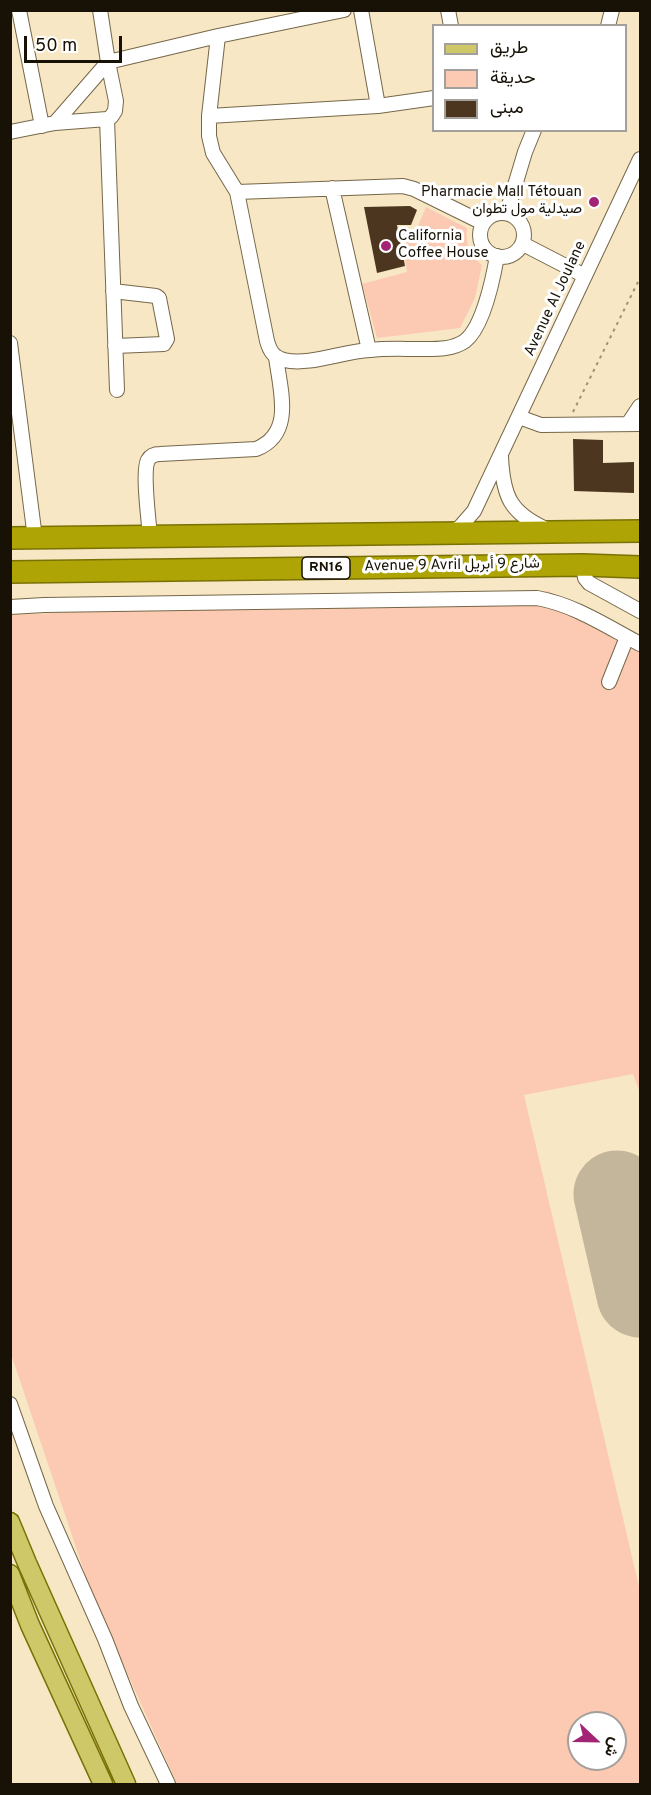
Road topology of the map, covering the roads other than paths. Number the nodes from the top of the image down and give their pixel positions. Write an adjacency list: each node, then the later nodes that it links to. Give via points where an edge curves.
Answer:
1 (100, 10): 6 (street)
2 (361, 10): 8 (street)
3 (341, 11): 5 (street)
4 (16, 13): 11 (street)
5 (218, 36): 6 (street); 9 (street)
6 (108, 62): 10 (street, via 116,101 115,111); 11 (street)
7 (432, 98): 8 (street)
8 (378, 106): 9 (street)
9 (209, 116): 16 (street, via 213,153)
10 (107, 119): 11 (street); 22 (street)
11 (49, 124): 12 (street)
12 (10, 132)
13 (533, 132): 17 (street)
14 (640, 159): 21 (street, Avenue Al Joulane)
15 (332, 188): 16 (street); 18 (street, via 404,186); 25 (street)
16 (237, 192): 26 (street, via 265,330 270,351)
17 (507, 212): 18 (street, via 493,214); 19 (street, via 523,226)
18 (483, 223): 20 (street, via 481,241 487,251)
19 (523, 244): 20 (street, via 510,256); 21 (street)
20 (497, 256): 25 (street, via 485,305 464,341 440,349)
21 (585, 276): 30 (street, Avenue Al Joulane)
22 (113, 291): 24 (street); 24 (street, via 159,298 167,339 164,344)
23 (10, 343): 27 (street)
24 (115, 346): 28 (street)
25 (369, 350): 26 (street, via 296,361)
26 (276, 357): 36 (street, via 282,417 280,428 266,445 256,449 153,454 149,459 146,490)
27 (13, 382): 38 (street)
28 (117, 390)
29 (640, 406): 31 (street)
30 (519, 417): 31 (street, via 537,424); 32 (street, Avenue Al Joulane)
31 (634, 424)
32 (501, 454): 34 (street, via 512,506 528,521); 35 (street, Avenue Al Joulane, via 474,511)
33 (640, 531): 34 (highway, RN16)
34 (553, 532): 35 (highway, RN16)
35 (449, 533): 36 (highway, RN16)
36 (150, 537): 38 (highway, RN16)
37 (10, 538): 38 (highway, RN16)
38 (35, 538)
39 (583, 564): 40 (highway, Avenue 9 Avril شارع 9 أبريل / RN16); 41 (highway, Avenue 9 Avril شارع 9 أبريل / RN16); 43 (street, via 589,584)
40 (640, 567)
41 (10, 572)
42 (10, 607): 44 (street, via 537,598 578,610)
43 (640, 611)
44 (627, 637): 45 (street); 46 (street)
45 (640, 644)
46 (609, 682)
47 (10, 1404): 52 (street, via 50,1515)
48 (10, 1522): 51 (main road)
49 (10, 1574): 50 (main road)
50 (103, 1785)
51 (126, 1785)
52 (168, 1785)

